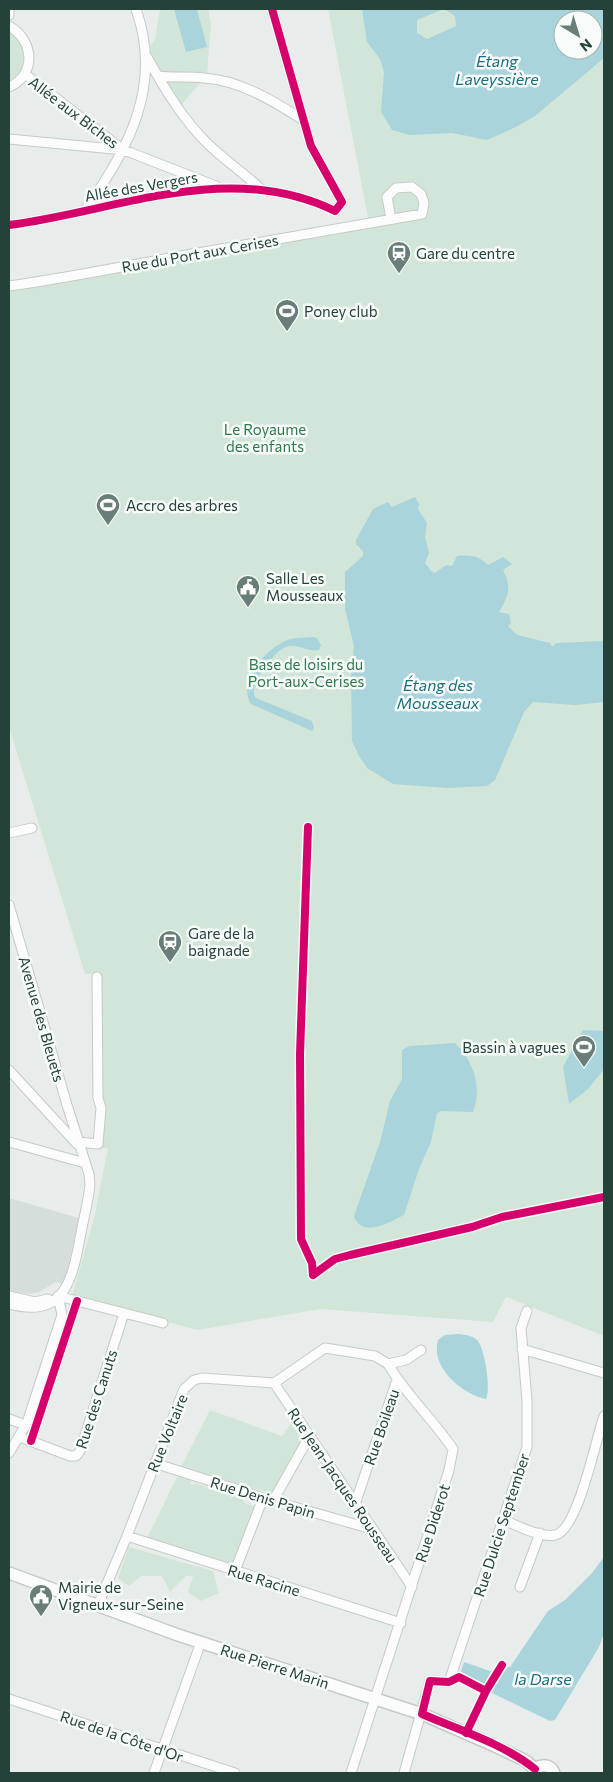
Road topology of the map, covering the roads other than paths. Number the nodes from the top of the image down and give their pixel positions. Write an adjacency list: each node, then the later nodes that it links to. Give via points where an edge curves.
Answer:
1 (9, 9): 4 (street)
2 (136, 9): 6 (street, via 145,36)
3 (272, 9): 10 (street)
4 (9, 15)
5 (9, 26): 7 (street, via 23,37 27,45 30,55)
6 (145, 54): 8 (street); 12 (street, via 146,71 138,117)
7 (25, 74): 9 (street); 12 (street, Allée aux Biches)
8 (158, 76): 10 (street, via 205,78 229,84 268,98); 14 (street, via 178,109 208,143)
9 (9, 87)
10 (303, 120): 14 (street, Allée des Vergers, via 311,146 342,202 336,211 286,194)
11 (9, 140): 12 (street)
12 (124, 150): 13 (street); 15 (street)
13 (219, 187): 14 (street, Allée des Vergers); 15 (street, Allée des Vergers, via 167,193)
14 (262, 190)
15 (85, 210): 17 (street, Allée des Vergers)
16 (390, 219): 16 (street, Rue du Port aux Cerises, via 422,214 422,194 412,187 396,188 387,197); 18 (street, Rue du Port aux Cerises)
17 (9, 225)
18 (9, 286)
19 (32, 828): 20 (street)
20 (9, 833)
21 (9, 905): 25 (street, Avenue des Bleuets)
22 (97, 977): 25 (street, via 101,1108 98,1144)
23 (9, 1070): 25 (street)
24 (9, 1142): 26 (street)
25 (78, 1144): 26 (street, Avenue des Bleuets)
26 (85, 1163): 28 (street, Avenue des Bleuets, via 90,1185 74,1271)
27 (9, 1296): 28 (street, via 35,1302)
28 (58, 1296): 29 (street); 30 (street, via 51,1303 36,1308); 43 (street, via 62,1315)
29 (77, 1301): 32 (street); 45 (street)
30 (9, 1304)
31 (527, 1311): 34 (street, Rue Dulcie September, via 521,1328)
32 (124, 1313): 33 (street); 45 (street, Rue des Canuts, via 80,1451 76,1456 70,1456)
33 (163, 1323)
34 (522, 1349): 37 (street); 51 (street, Rue Dulcie September, via 527,1447)
35 (421, 1350): 36 (street, via 406,1360)
36 (388, 1364): 38 (street, Rue Diderot); 39 (street, via 375,1356 325,1348)
37 (604, 1373)
38 (398, 1380): 50 (street, Rue Boileau); 57 (street, Rue Diderot, via 436,1423 453,1449)
39 (274, 1383): 44 (street, Rue Jean-Jacques Rousseau); 47 (street, Rue Voltaire, via 194,1380 184,1389)
40 (604, 1416): 53 (street, via 576,1510 567,1528 555,1535)
41 (9, 1420): 42 (street)
42 (20, 1423)
43 (20, 1436): 45 (street, Rue des Canuts); 46 (street)
44 (309, 1437): 49 (street); 50 (street, Rue Jean-Jacques Rousseau)
45 (31, 1441)
46 (9, 1453)
47 (154, 1464): 48 (street, Rue Denis Papin); 54 (street, Rue Voltaire)
48 (263, 1498): 49 (street, Rue Denis Papin); 55 (street)
49 (273, 1501): 52 (street, Rue Denis Papin)
50 (355, 1504): 52 (street, Rue Jean-Jacques Rousseau)
51 (503, 1520): 53 (street); 64 (street, Rue Dulcie September, via 449,1682 430,1681)
52 (372, 1528): 57 (street, Rue Jean-Jacques Rousseau)
53 (540, 1533): 58 (street)
54 (127, 1536): 55 (street, Rue Racine); 59 (street, Rue Voltaire)
55 (235, 1571): 60 (street, Rue Racine)
56 (9, 1573): 59 (street, Rue Pierre Marin)
57 (412, 1586): 60 (street, Rue Diderot)
58 (520, 1587)
59 (98, 1605): 61 (street, Rue Pierre Marin)
60 (401, 1623): 62 (street, Rue Diderot)
61 (201, 1642): 62 (street, Rue Pierre Marin); 65 (street)
62 (375, 1698): 64 (street, Rue Pierre Marin); 69 (street, Rue Diderot)
63 (9, 1699): 65 (street, Rue de la Côte d'Or)
64 (422, 1714): 66 (street, Rue Pierre Marin, via 526,1761); 70 (street)
65 (162, 1750): 67 (street); 68 (street, Rue de la Côte d'Or)
66 (535, 1771): 71 (street, Rue Pierre Marin, via 544,1765)
67 (154, 1773)
68 (235, 1773)
69 (351, 1773)
70 (404, 1773)
71 (554, 1773)

